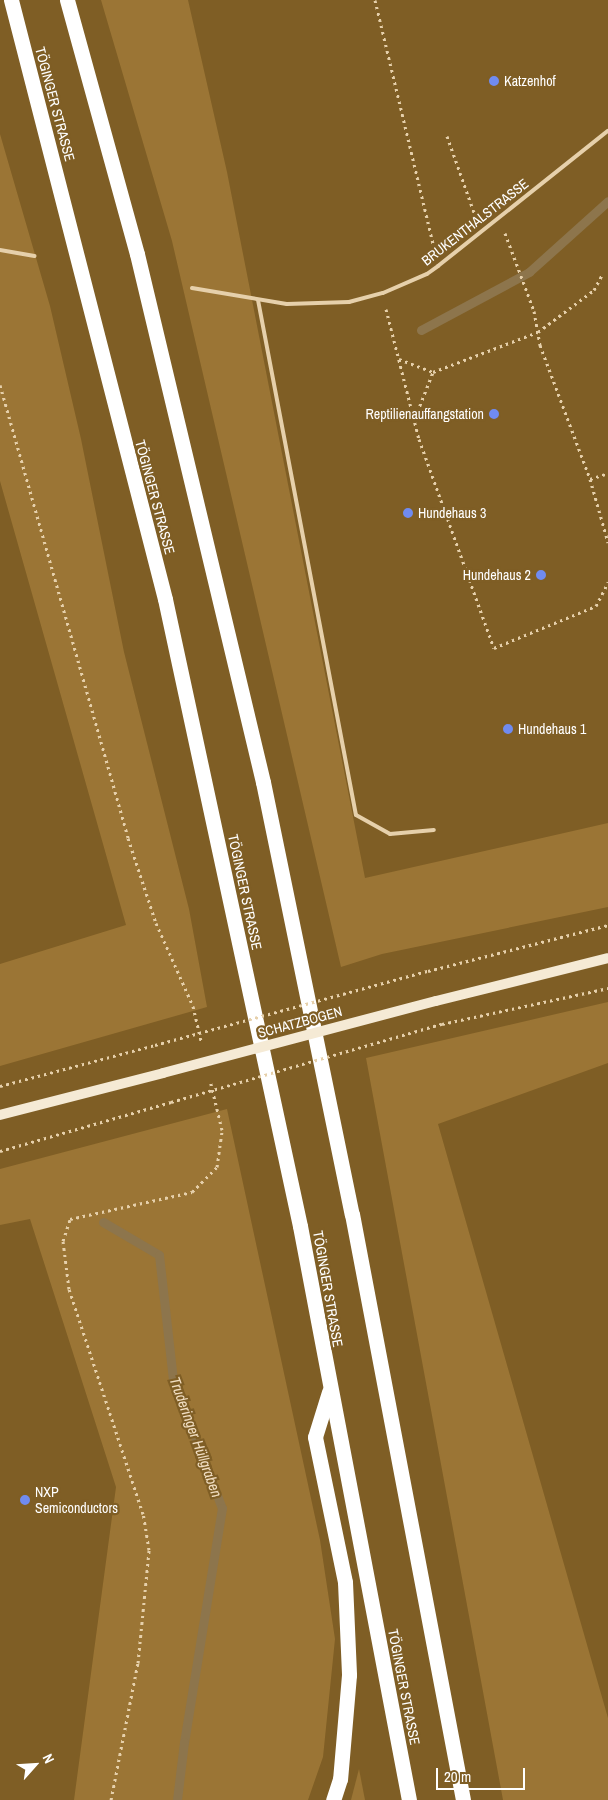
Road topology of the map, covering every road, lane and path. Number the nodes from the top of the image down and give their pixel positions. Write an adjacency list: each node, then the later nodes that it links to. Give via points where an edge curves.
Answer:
1 (11, 0): 33 (highway, TÖGINGER STRASSE, via 165,599 300,1226)
2 (67, 0): 37 (highway, via 137,254 262,782 352,1214)
3 (375, 0): 10 (path)
4 (608, 131): 6 (lane, BRUKENTHALSTRASSE)
5 (448, 136): 6 (path)
6 (481, 232): 10 (lane, BRUKENTHALSTRASSE)
7 (507, 239): 15 (path, via 534,311)
8 (0, 250): 9 (lane)
9 (34, 256)
10 (438, 266): 13 (lane, BRUKENTHALSTRASSE)
11 (602, 275): 15 (path, via 594,290)
12 (192, 288): 14 (lane, BRUKENTHALSTRASSE)
13 (383, 293): 14 (lane, BRUKENTHALSTRASSE, via 349,302 287,304); 16 (path)
14 (258, 300): 24 (lane, via 356,815 390,834)
15 (538, 332): 17 (path); 21 (path)
16 (398, 359): 17 (path); 19 (path)
17 (433, 372): 19 (path)
18 (0, 385): 28 (path, via 128,838 156,923)
19 (414, 419): 23 (path, via 494,648 596,606)
20 (608, 473): 21 (path)
21 (590, 479): 22 (path)
22 (608, 542)
23 (608, 582)
24 (434, 830)
25 (608, 926): 29 (path, bridge)
26 (608, 958): 30 (main road, SCHATZBOGEN, bridge)
27 (608, 988): 32 (path, bridge, via 442,1024)
28 (193, 1006)
29 (0, 1086)
30 (0, 1115)
31 (222, 1130): 34 (path, via 217,1166 192,1192 70,1219 63,1241 69,1289 143,1514 149,1550 138,1663)
32 (0, 1151)
33 (330, 1391): 35 (highway, via 315,1437 345,1582 349,1675 340,1779); 36 (highway, TÖGINGER STRASSE)
34 (111, 1800)
35 (333, 1800)
36 (409, 1800)
37 (463, 1800)

